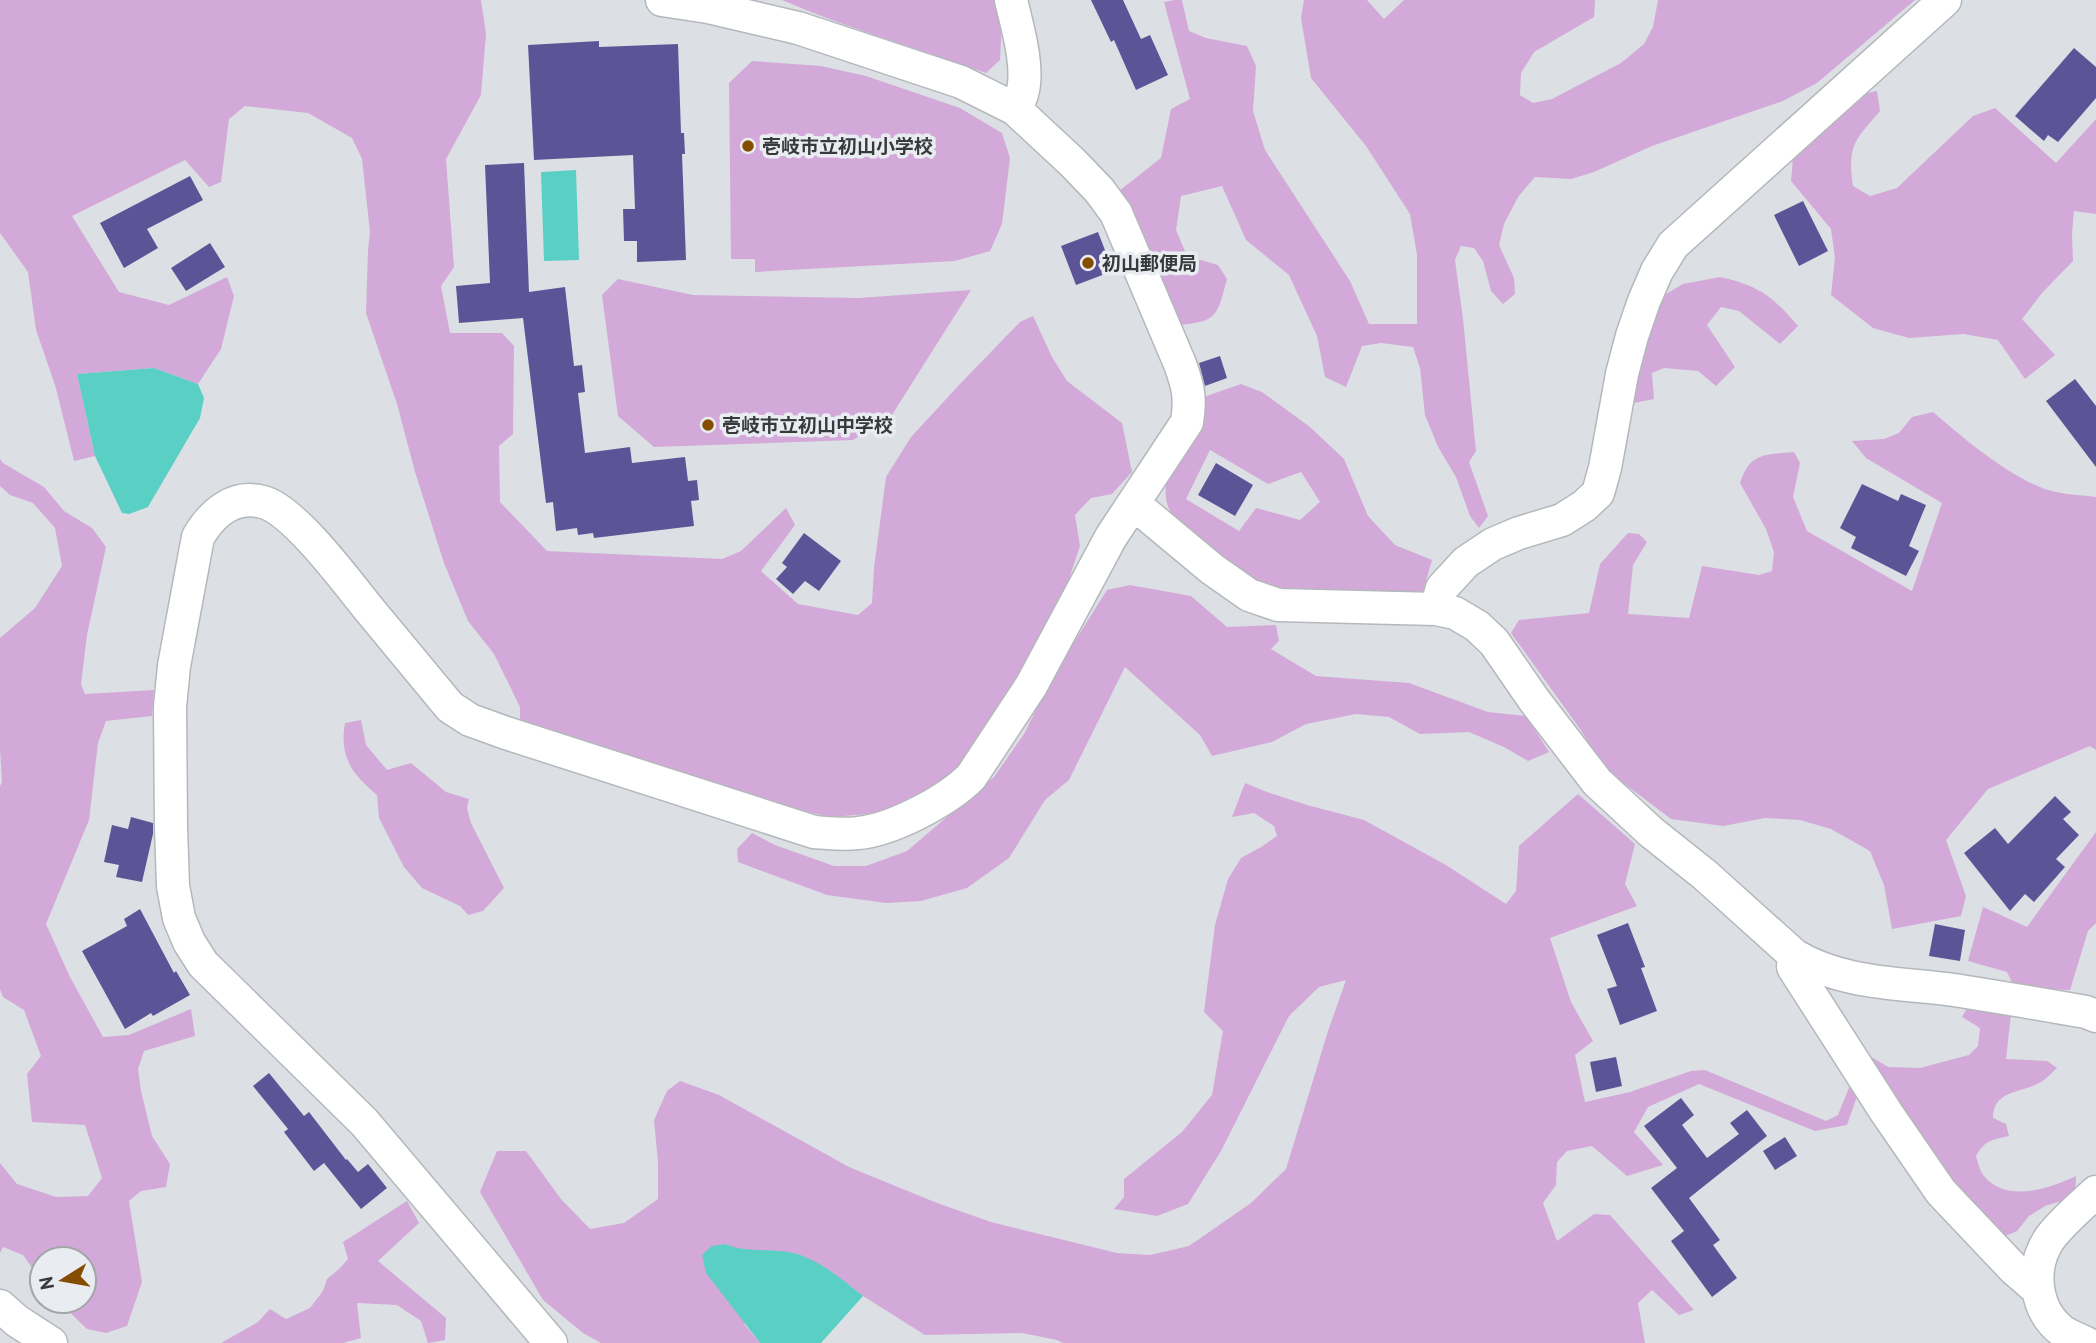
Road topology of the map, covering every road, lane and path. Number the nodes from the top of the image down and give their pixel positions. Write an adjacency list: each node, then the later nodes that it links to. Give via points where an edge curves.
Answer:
1 (662, 0): 4 (street, via 798,28 961,82)
2 (1011, 0): 4 (street, via 1024,72 1022,94)
3 (1945, 0): 6 (street, via 1673,246 1657,271 1632,336 1598,493 1562,520 1493,544 1466,562 1442,588)
4 (1014, 109): 5 (street, via 1072,162 1116,213 1189,387 1187,422)
5 (1133, 504): 6 (street, via 1249,595 1289,606); 13 (street, via 1031,686 971,777 959,789 900,821 857,834 814,832 470,720 450,707 324,554 282,512 266,502 249,500 208,520 198,537 170,708 173,886 189,942 203,964 364,1122)
6 (1436, 609): 7 (street, via 1455,613 1494,642 1597,782)
7 (1794, 955): 8 (street, via 1838,975 1955,990); 10 (street, via 1793,967 1941,1192)
8 (2096, 1016)
9 (2096, 1192): 10 (street, via 2050,1238 2041,1254)
10 (2037, 1289): 14 (street, via 2052,1322)
11 (0, 1306): 12 (street)
12 (51, 1343)
13 (551, 1343)
14 (2086, 1343)

